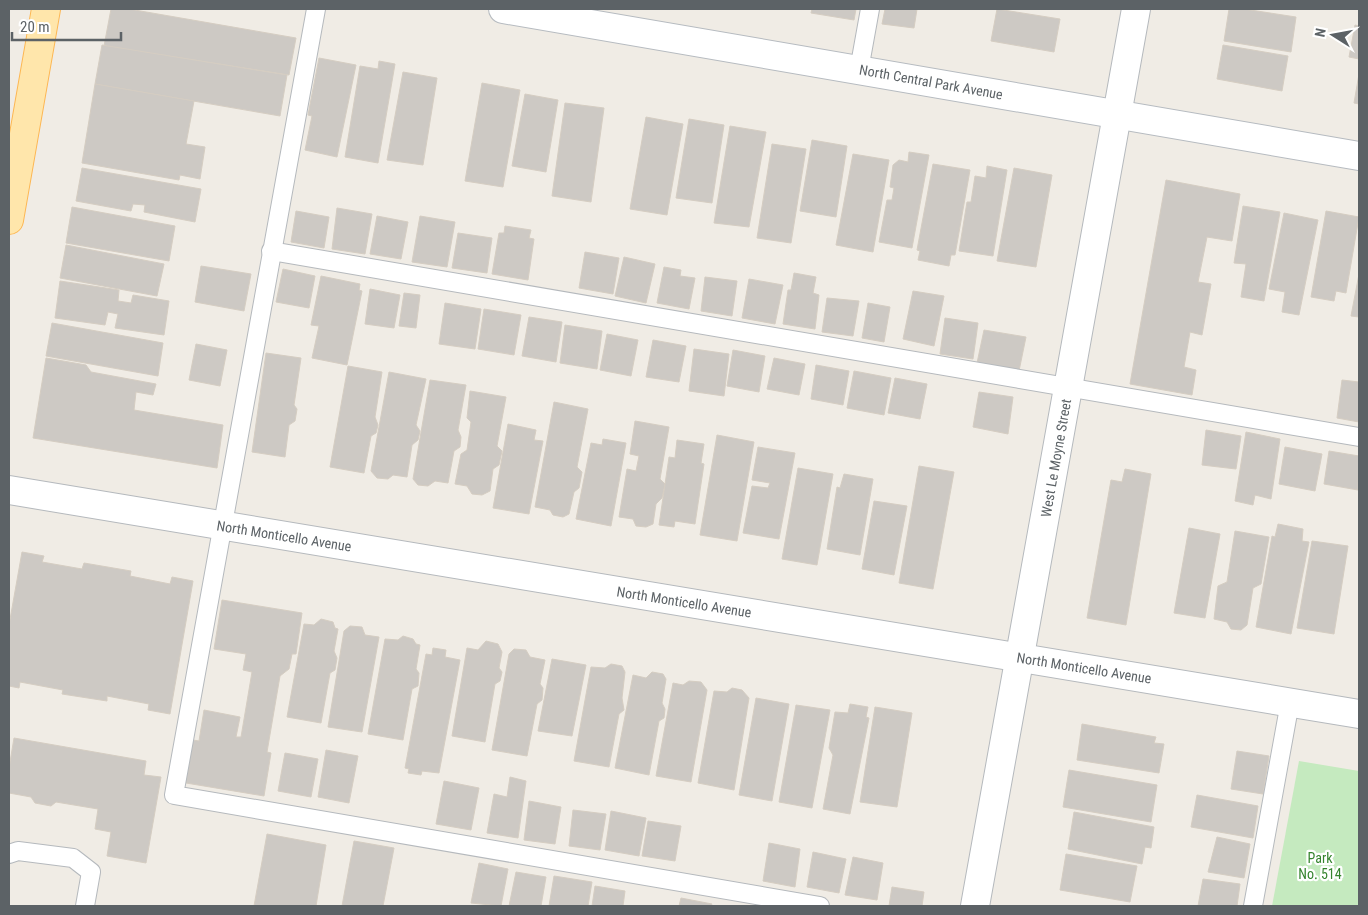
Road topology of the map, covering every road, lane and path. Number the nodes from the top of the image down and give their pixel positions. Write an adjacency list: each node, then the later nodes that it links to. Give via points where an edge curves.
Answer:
1 (46, 9): 10 (main road)
2 (316, 9): 11 (lane)
3 (502, 9): 6 (street, North Central Park Avenue)
4 (870, 9): 7 (lane)
5 (1136, 9): 8 (street, West Le Moyne Street)
6 (583, 16): 7 (street, North Central Park Avenue)
7 (859, 70): 8 (street, North Central Park Avenue)
8 (1117, 114): 9 (street, North Central Park Avenue); 12 (street, West Le Moyne Street)
9 (1359, 156)
10 (9, 220)
11 (271, 251): 12 (lane); 15 (lane)
12 (1068, 388): 13 (lane); 16 (street, West Le Moyne Street)
13 (1359, 437)
14 (9, 490): 15 (street, North Monticello Avenue)
15 (222, 526): 16 (street, North Monticello Avenue); 21 (lane, via 174,795)
16 (1020, 658): 17 (street, North Monticello Avenue); 22 (street, West Le Moyne Street)
17 (1290, 702): 18 (street, North Monticello Avenue); 23 (lane)
18 (1359, 714)
19 (9, 854): 20 (lane, via 18,851 72,858 91,872)
20 (85, 906)
21 (820, 906)
22 (975, 906)
23 (1253, 906)

